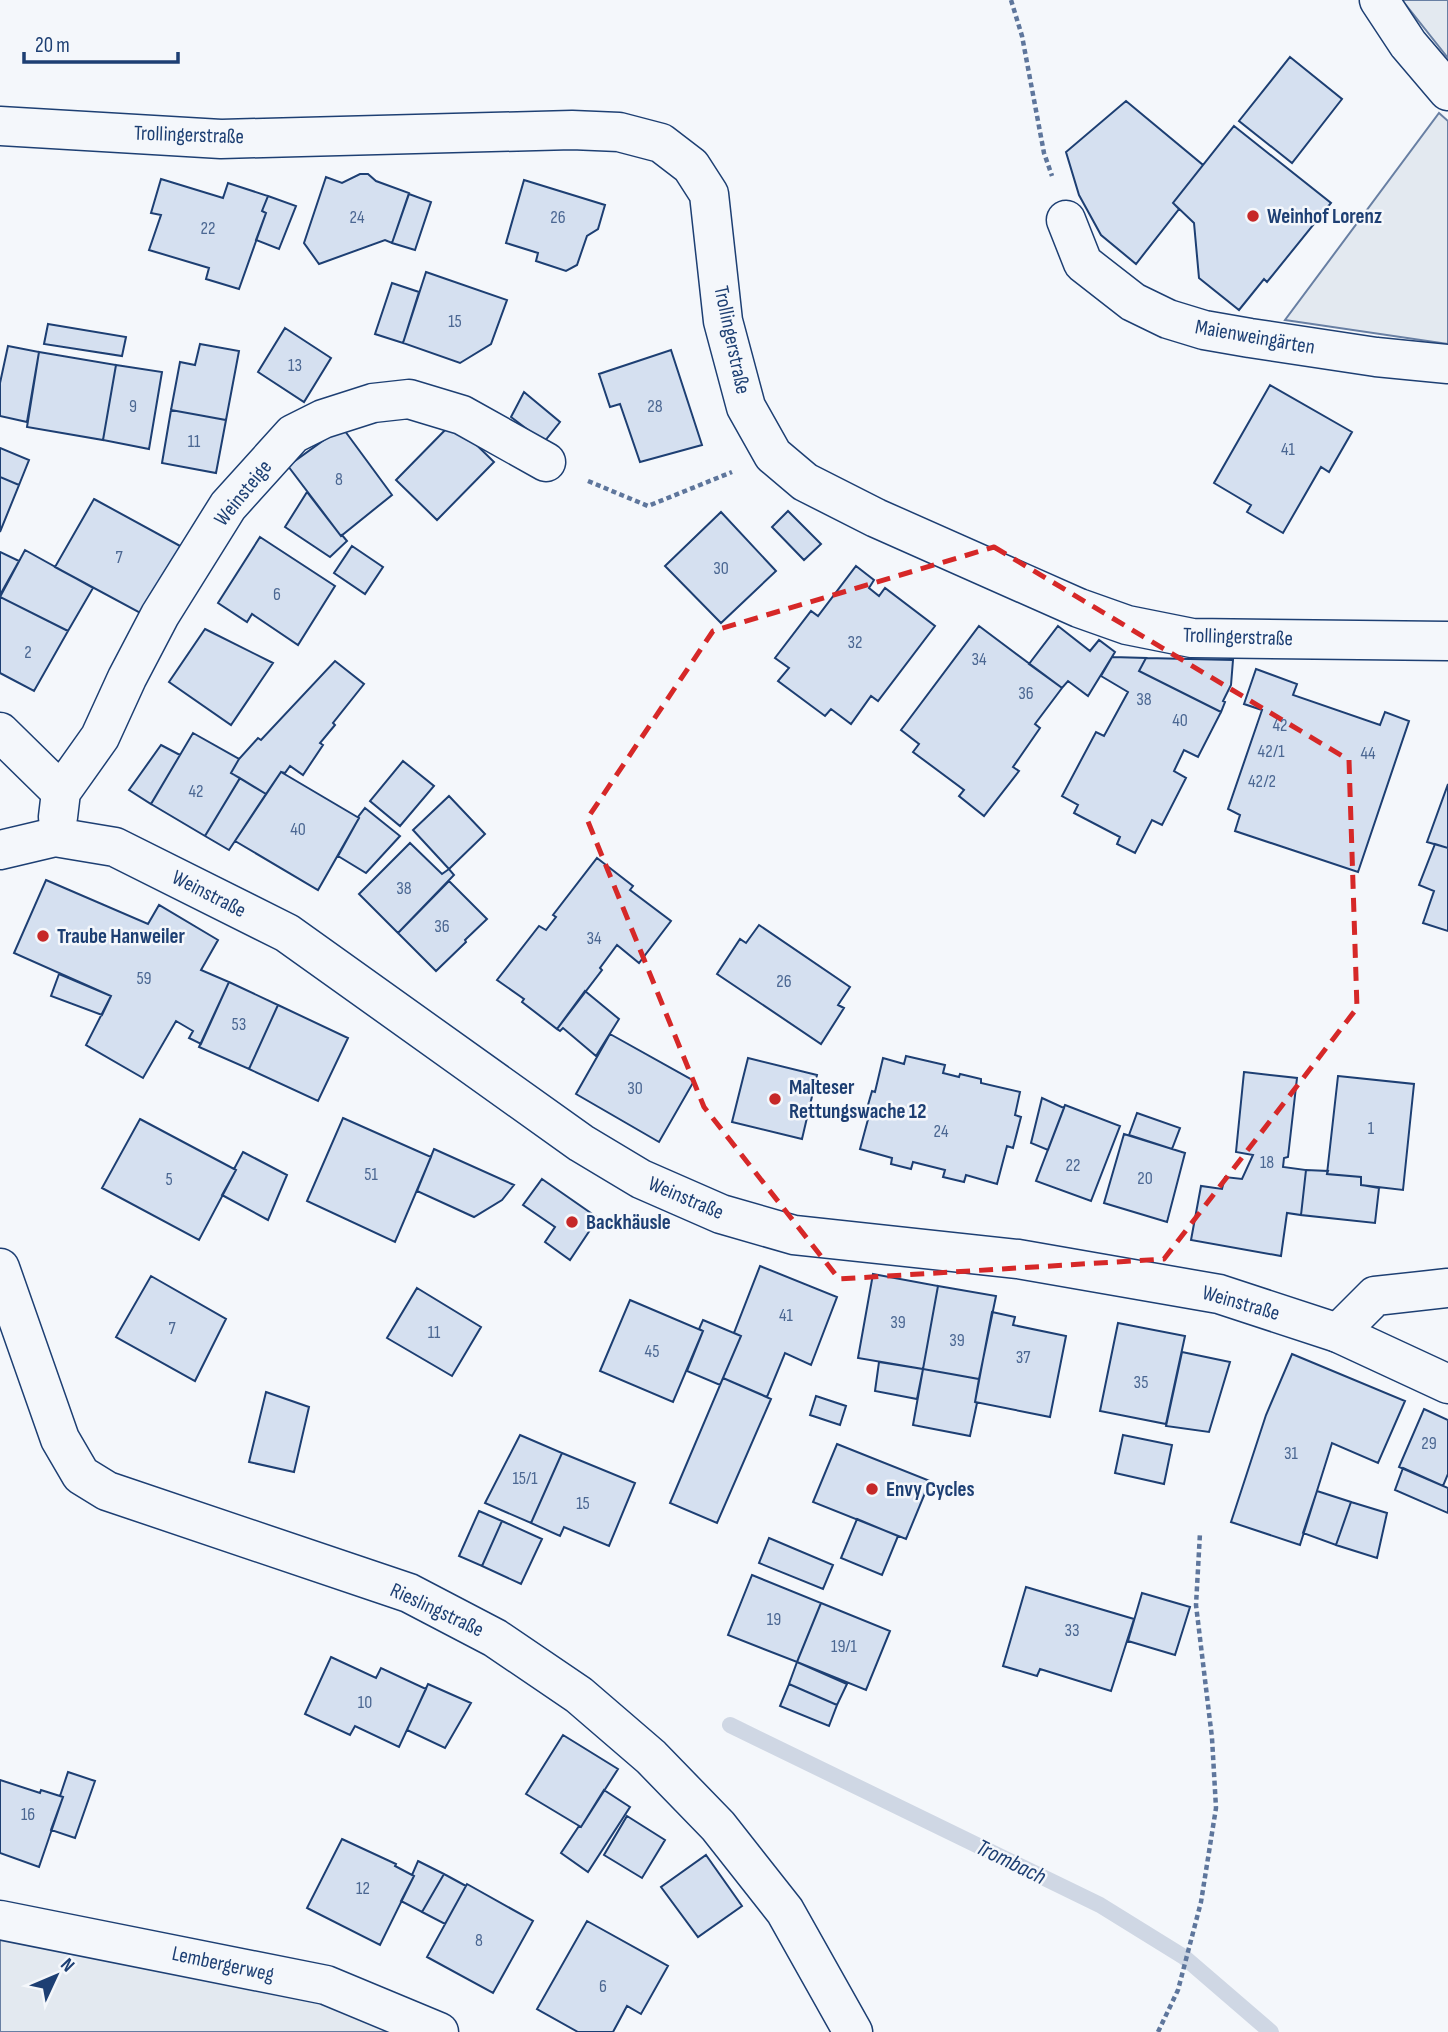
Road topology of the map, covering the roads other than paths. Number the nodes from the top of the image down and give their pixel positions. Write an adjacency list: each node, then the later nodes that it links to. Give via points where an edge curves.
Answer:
1 (1379, 0): 2 (street)
2 (1448, 91)
3 (0, 126): 7 (street, Trollingerstraße, via 221,139 572,130 619,132 661,143 691,166 709,194 723,321 746,407 773,455 804,482 1079,608 1127,625 1192,638)
4 (1066, 220): 5 (street, Maienweingärten, via 1083,263 1133,302 1168,319 1227,334)
5 (1448, 364)
6 (546, 462): 9 (street, Weinsteige, via 462,415 409,399 373,403 293,434 228,506 160,615 100,737)
7 (1448, 641)
8 (0, 732): 9 (street)
9 (61, 792): 10 (street)
10 (55, 837): 11 (street, Weinstraße); 14 (street, Weinstraße, via 115,847 287,933 581,1143 641,1179 722,1214 794,1235 1018,1259 1219,1294)
11 (0, 850)
12 (0, 1268): 18 (street, Rieslingstraße, via 60,1439 81,1475 107,1492 410,1594 495,1638 579,1695 651,1757 719,1826 785,1911)
13 (1448, 1288): 14 (street, via 1375,1296)
14 (1338, 1333): 15 (street, Weinstraße)
15 (1448, 1384)
16 (0, 1920): 17 (street, Lembergerweg, via 326,1985)
17 (439, 2032)
18 (853, 2032)

